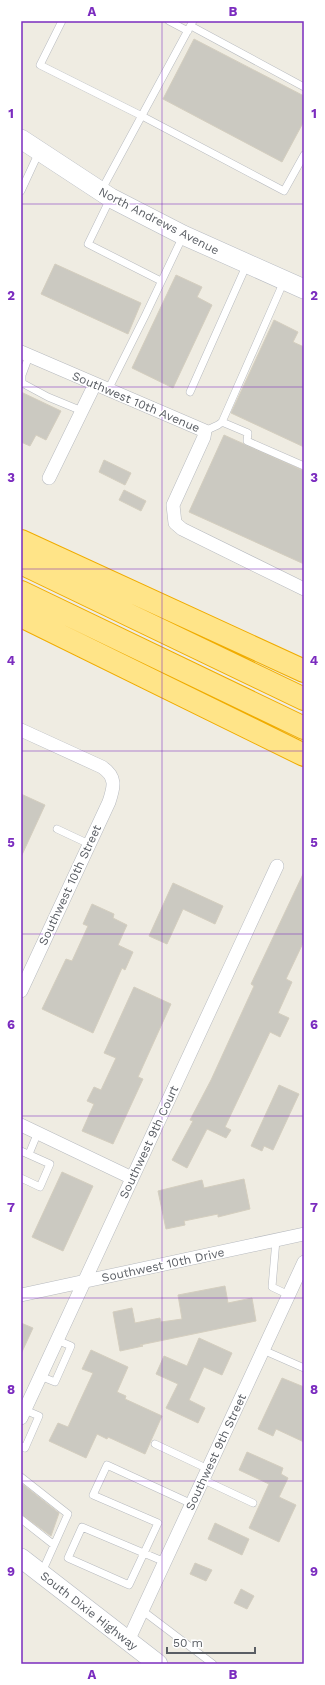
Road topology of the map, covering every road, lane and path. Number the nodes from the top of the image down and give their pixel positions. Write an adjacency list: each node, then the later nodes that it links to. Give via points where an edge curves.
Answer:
1 (62, 21): 5 (lane, via 40,65)
2 (169, 21): 3 (lane)
3 (191, 26): 4 (lane); 5 (lane)
4 (304, 87)
5 (142, 116): 8 (lane, via 284,191); 10 (lane)
6 (21, 139): 7 (main road, North Andrews Avenue)
7 (39, 152): 9 (lane); 10 (main road, North Andrews Avenue)
8 (304, 155)
9 (21, 191)
10 (106, 195): 11 (main road, North Andrews Avenue); 13 (lane, via 88,244)
11 (183, 236): 12 (main road, North Andrews Avenue); 13 (lane)
12 (247, 264): 14 (main road, North Andrews Avenue); 19 (lane)
13 (162, 281): 18 (lane)
14 (285, 281): 15 (main road, North Andrews Avenue); 21 (lane)
15 (304, 289)
16 (25, 354): 17 (street, Southwest 10th Avenue); 20 (lane, via 22,383)
17 (95, 384): 18 (street, Southwest 10th Avenue); 20 (street)
18 (108, 390): 22 (street, Southwest 10th Avenue)
19 (190, 392)
20 (82, 411): 24 (street)
21 (222, 422): 22 (lane); 23 (lane, via 248,434 247,441)
22 (205, 431): 27 (street, Southwest 10th Avenue, via 174,505 175,522 182,529)
23 (304, 466)
24 (49, 478)
25 (21, 541): 30 (highway)
26 (21, 563): 31 (highway)
27 (304, 589)
28 (21, 592): 32 (highway)
29 (21, 616): 34 (highway)
30 (304, 671)
31 (304, 699)
32 (304, 728)
33 (21, 730): 36 (street, Southwest 10th Street, via 97,764 112,777 111,797)
34 (304, 755)
35 (57, 829): 36 (lane)
36 (89, 844): 38 (street, Southwest 10th Street)
37 (277, 866): 44 (street, Southwest 9th Court)
38 (21, 991)
39 (21, 1125): 40 (street)
40 (38, 1132): 42 (lane); 44 (street)
41 (21, 1151): 42 (lane)
42 (29, 1154): 43 (lane, via 50,1164 40,1187)
43 (21, 1178)
44 (132, 1178): 48 (street, Southwest 9th Court)
45 (304, 1234): 46 (street, Southwest 10th Drive)
46 (276, 1240): 48 (street, Southwest 10th Drive); 50 (lane, via 272,1287)
47 (304, 1262): 50 (street, Southwest 9th Street)
48 (84, 1282): 49 (street, Southwest 10th Drive); 53 (street, Southwest 9th Court)
49 (21, 1295)
50 (289, 1295): 51 (street, Southwest 9th Street)
51 (264, 1350): 52 (lane); 56 (street, Southwest 9th Street)
52 (303, 1366)
53 (23, 1414): 55 (lane, via 39,1416 25,1448)
54 (155, 1444): 56 (lane)
55 (21, 1446)
56 (206, 1475): 58 (lane); 59 (street, Southwest 9th Street)
57 (21, 1477): 61 (lane, via 68,1514)
58 (253, 1503)
59 (192, 1504): 62 (lane, via 107,1465 93,1495 158,1523); 64 (street, Southwest 9th Street)
60 (21, 1519): 61 (lane)
61 (54, 1545): 65 (lane)
62 (144, 1553): 62 (lane, via 129,1585 68,1558 82,1527); 64 (lane)
63 (21, 1558): 65 (main road, South Dixie Highway)
64 (165, 1562): 66 (street, Southwest 9th Street)
65 (42, 1574): 67 (main road, South Dixie Highway)
66 (143, 1611): 67 (street, Southwest 9th Street); 69 (lane)
67 (128, 1641): 68 (main road, South Dixie Highway)
68 (158, 1664)
69 (213, 1664)

